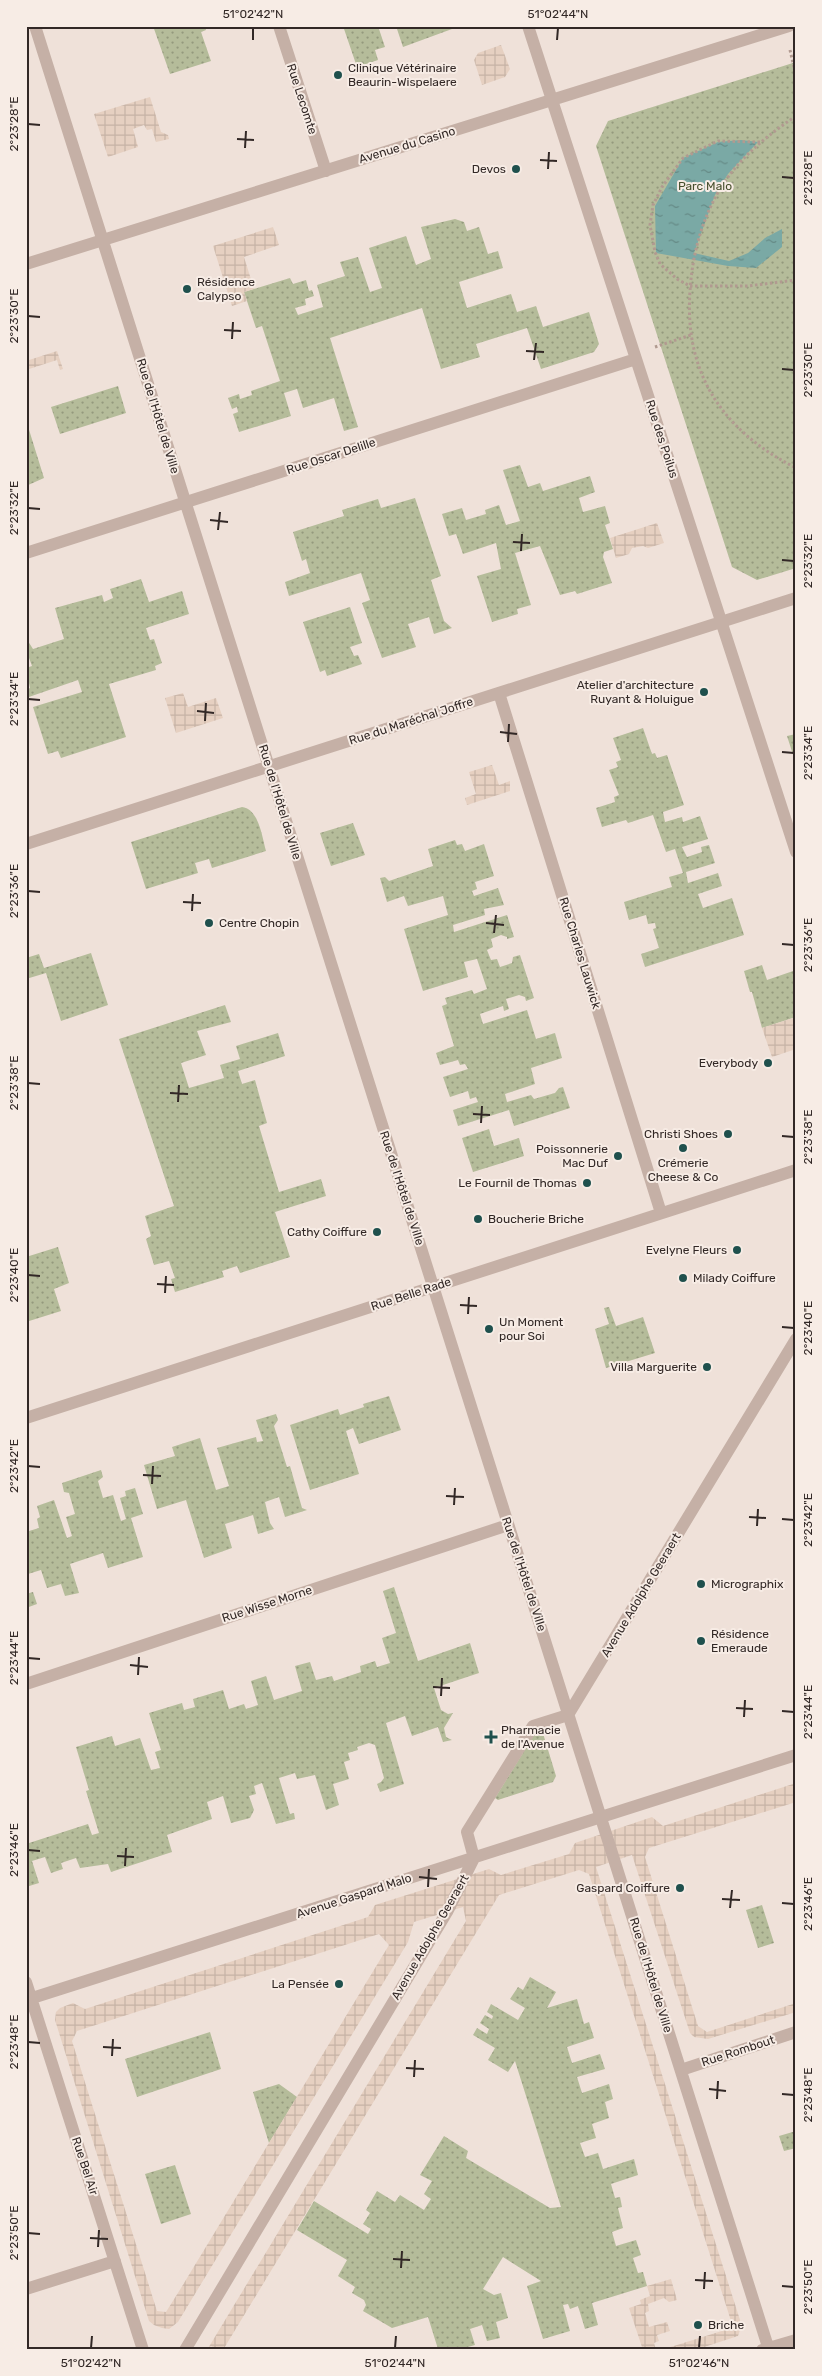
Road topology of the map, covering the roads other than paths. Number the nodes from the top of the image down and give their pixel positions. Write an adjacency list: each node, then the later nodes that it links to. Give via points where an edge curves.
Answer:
1 (35, 26): 7 (street, Rue de l'Hôtel de Ville)
2 (279, 26): 6 (street, Rue Lecomte)
3 (528, 26): 5 (street, Rue des Poilus)
4 (786, 27): 5 (street, Avenue du Casino)
5 (552, 100): 6 (street, Avenue du Casino); 9 (street, Rue des Poilus)
6 (326, 171): 7 (street, Avenue du Casino)
7 (103, 241): 8 (street, Avenue du Casino); 10 (street, Rue de l'Hôtel de Ville)
8 (26, 264)
9 (636, 359): 10 (street, Rue Oscar Delille); 13 (street, Rue des Poilus)
10 (185, 502): 11 (street, Rue Oscar Delille); 15 (street, Rue de l'Hôtel de Ville)
11 (26, 553)
12 (796, 598): 13 (street, Rue du Maréchal Joffre)
13 (721, 622): 14 (street, Rue du Maréchal Joffre); 17 (street, Rue des Poilus)
14 (499, 693): 15 (street, Rue du Maréchal Joffre); 19 (street, Rue Charles Lauwick)
15 (269, 767): 16 (street, Rue du Maréchal Joffre); 20 (street, Rue de l'Hôtel de Ville)
16 (26, 844)
17 (796, 852)
18 (796, 1170): 19 (street, Rue Belle Rade)
19 (661, 1213): 20 (street, Rue Belle Rade)
20 (433, 1286): 22 (street, Rue Belle Rade); 23 (street, Rue de l'Hôtel de Ville)
21 (796, 1339): 25 (street, Avenue Adolphe Geeraert)
22 (26, 1418)
23 (508, 1525): 24 (street, Rue Wisse Morne); 25 (street, Rue de l'Hôtel de Ville)
24 (26, 1684)
25 (568, 1715): 27 (street, Rue de l'Hôtel de Ville); 28 (street, via 533,1726 467,1832)
26 (796, 1755): 27 (street, Avenue Gaspard Malo)
27 (601, 1817): 28 (street, Avenue Gaspard Malo); 32 (street, Rue de l'Hôtel de Ville)
28 (474, 1858): 30 (street, Avenue Gaspard Malo); 38 (street, Avenue Adolphe Geeraert, via 447,1912)
29 (26, 1982): 30 (street, Rue Bel Air)
30 (29, 1999): 33 (street, Rue Bel Air)
31 (796, 2032): 32 (street, Rue Rombout)
32 (681, 2070): 36 (street, Rue de l'Hôtel de Ville)
33 (115, 2261): 34 (street); 37 (street, Rue Bel Air)
34 (26, 2289)
35 (796, 2340): 36 (street)
36 (767, 2349)
37 (143, 2350)
38 (185, 2350)

